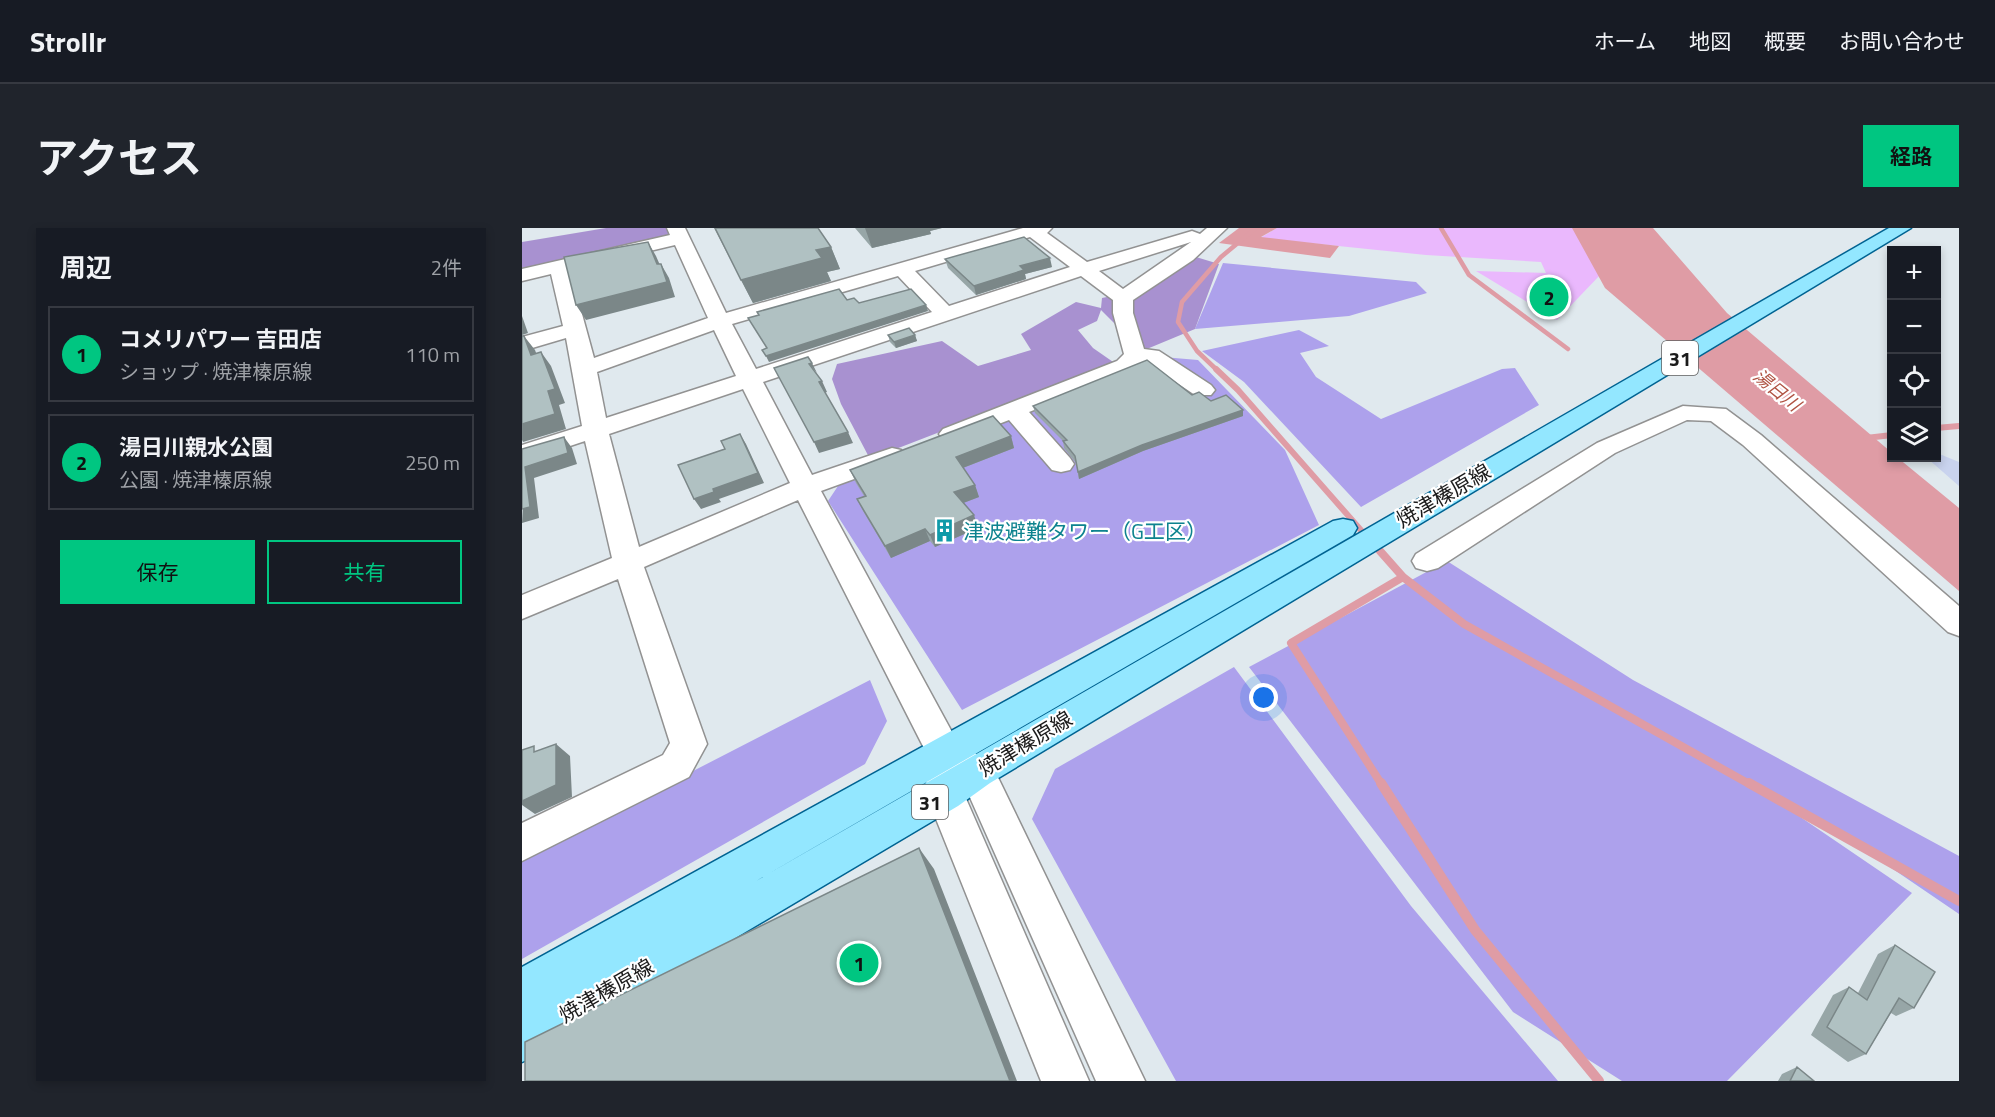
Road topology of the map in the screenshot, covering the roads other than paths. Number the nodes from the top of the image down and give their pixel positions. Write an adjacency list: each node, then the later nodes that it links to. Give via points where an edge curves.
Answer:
1 (1218, 228): 11 (street, via 1186,256)
2 (1875, 228): 12 (main road, 焼津榛原線 / 31)
3 (1902, 228): 12 (main road, 焼津榛原線 / 31)
4 (1038, 229): 8 (street); 9 (street)
5 (679, 233): 7 (street); 14 (street)
6 (1192, 236): 9 (street)
7 (559, 266): 10 (street); 15 (street)
8 (902, 268): 13 (street); 14 (street)
9 (1084, 269): 11 (street); 13 (street)
10 (522, 274)
11 (1123, 298): 17 (street, via 1123,313)
12 (1754, 314): 30 (main road, 焼津榛原線 / 31, via 1605,403 1326,550)
13 (946, 315): 19 (street)
14 (720, 321): 18 (street); 19 (street)
15 (575, 329): 16 (street); 18 (street)
16 (522, 344)
17 (1136, 355): 20 (street, via 1151,357); 21 (street, via 1125,366)
18 (585, 369): 22 (street)
19 (750, 377): 22 (street); 25 (street)
20 (1203, 390)
21 (1014, 411): 24 (street); 25 (street)
22 (595, 429): 23 (street); 27 (street)
23 (522, 454)
24 (1061, 464)
25 (805, 487): 27 (street); 30 (street)
26 (1427, 561): 29 (street, via 1627,436 1683,414 1717,414 1752,440)
27 (628, 563): 28 (street); 31 (street, via 689,744 676,766)
28 (522, 608)
29 (1959, 624)
30 (956, 773): 32 (main road, 焼津榛原線 / 31); 33 (main road, 焼津榛原線 / 31); 34 (street); 35 (street)
31 (522, 843)
32 (522, 992)
33 (522, 1039)
34 (1065, 1081)
35 (1122, 1081)

